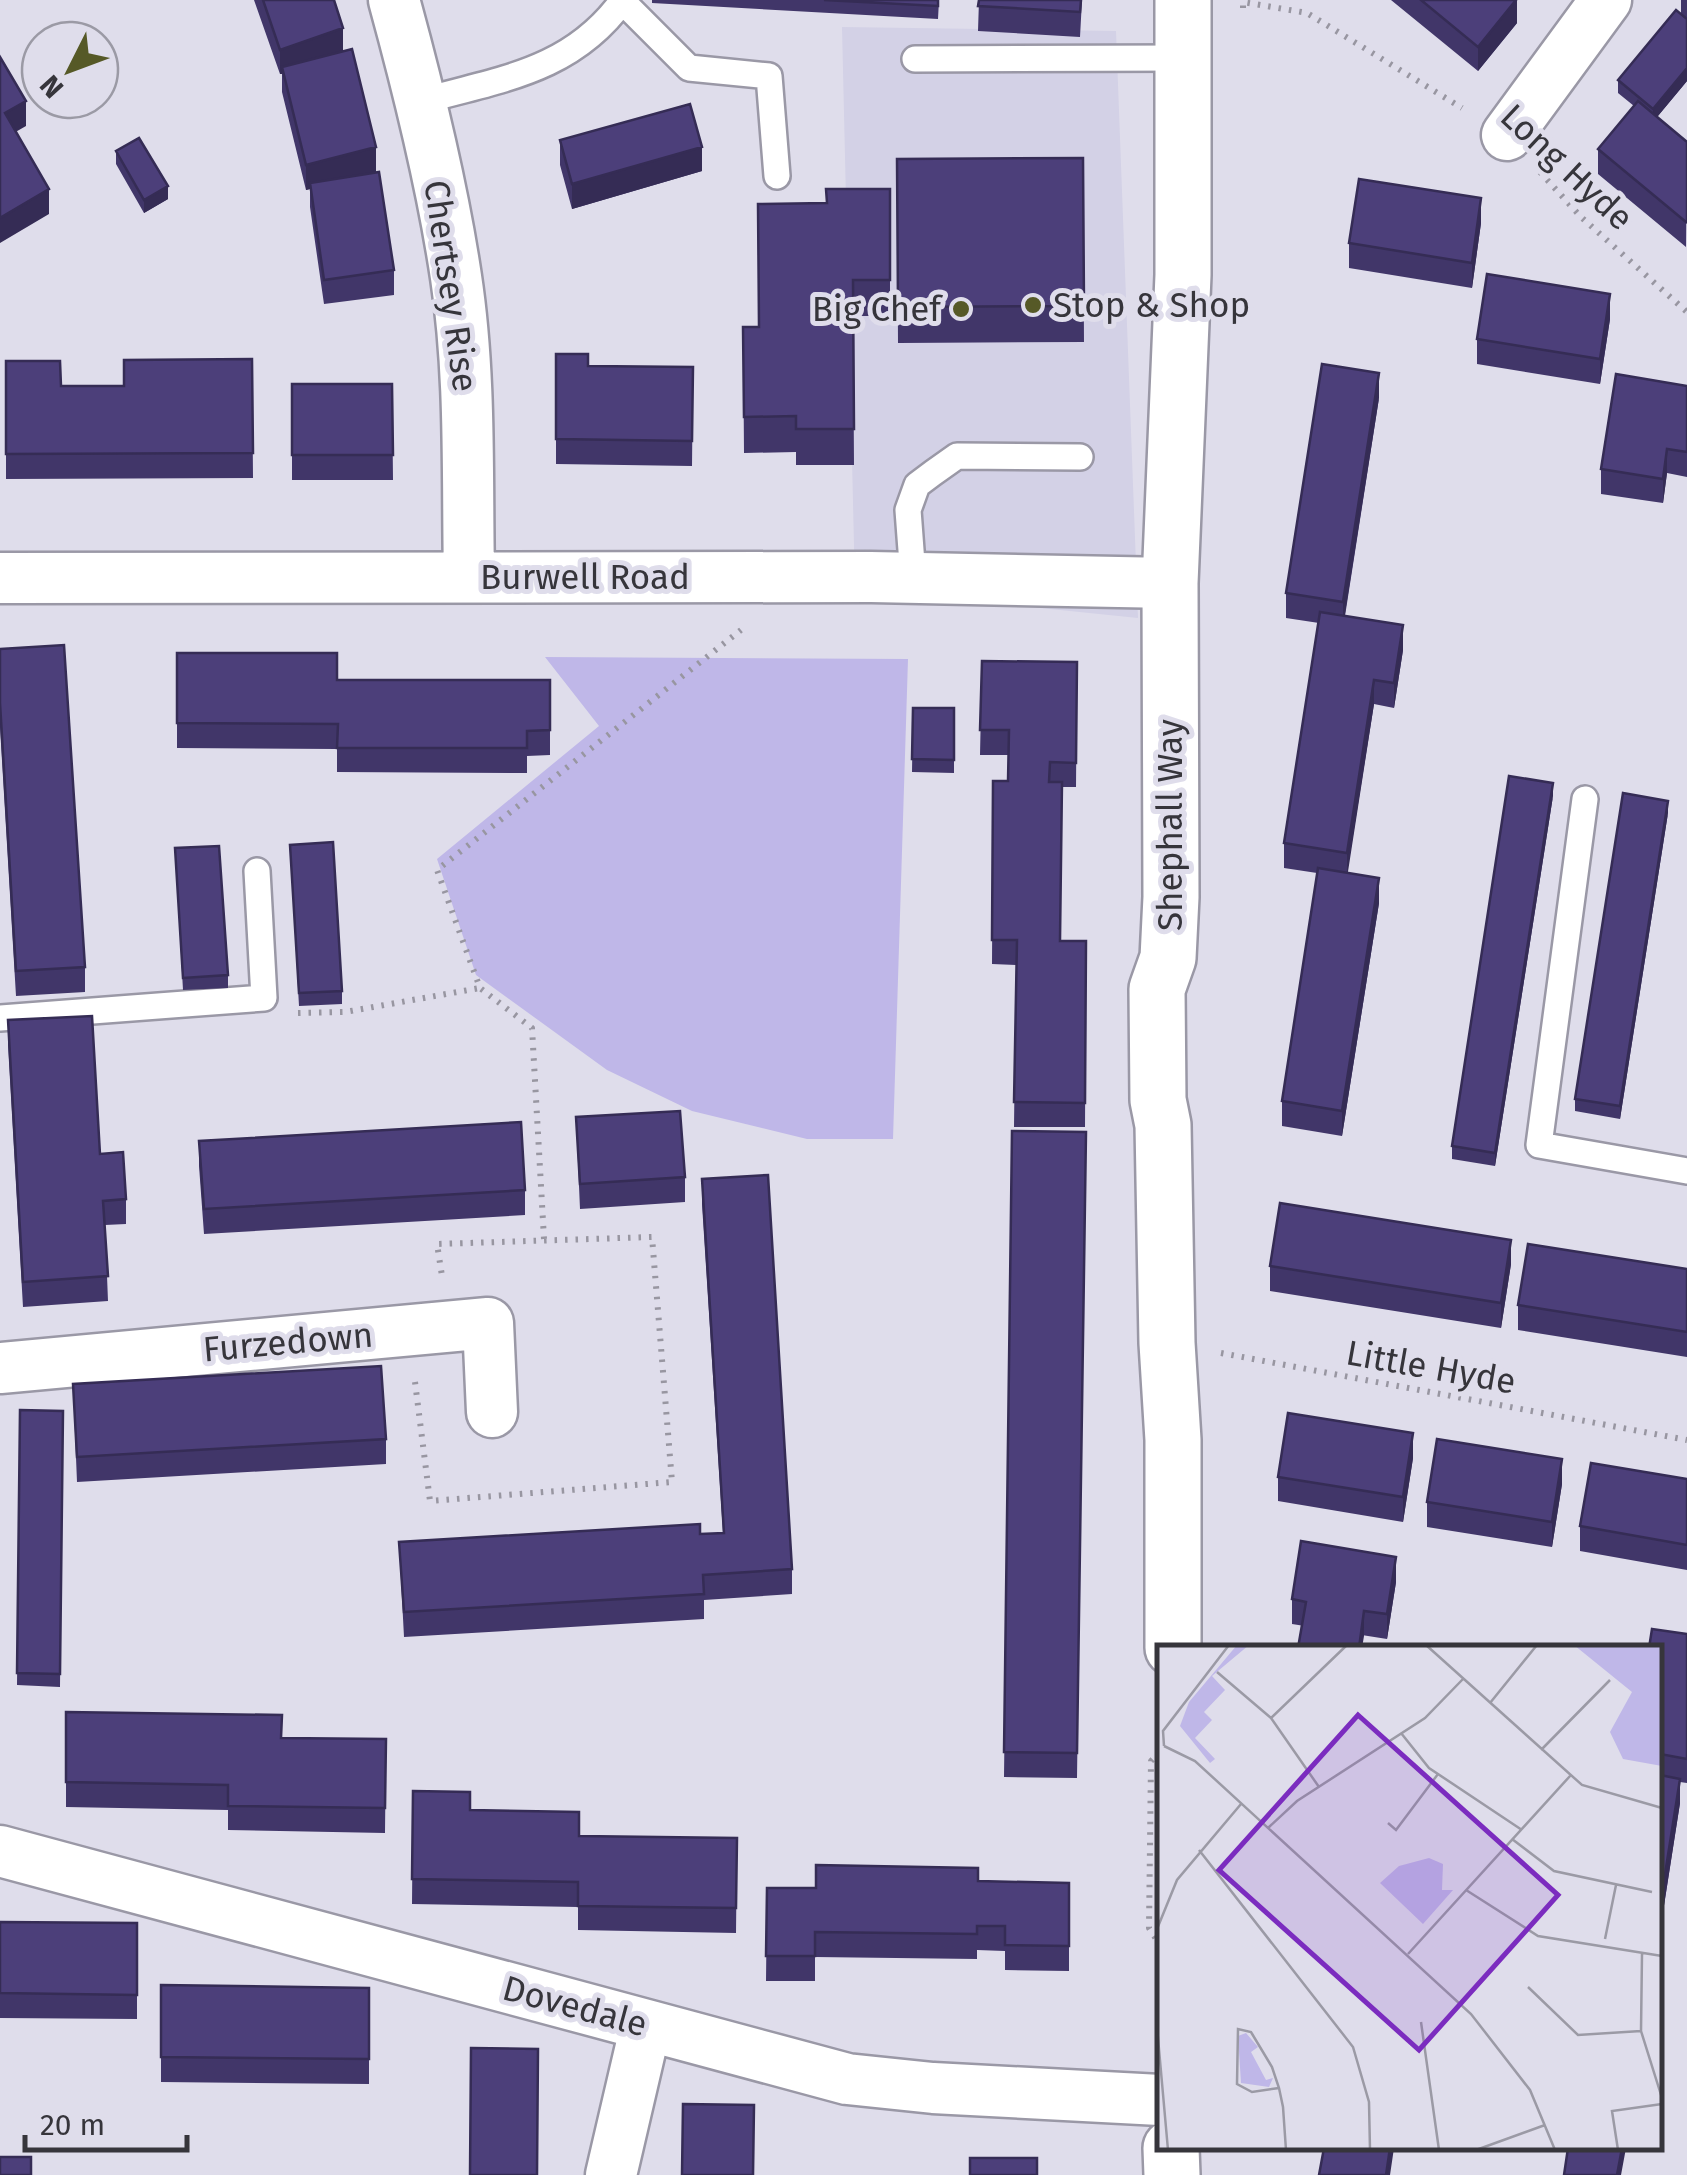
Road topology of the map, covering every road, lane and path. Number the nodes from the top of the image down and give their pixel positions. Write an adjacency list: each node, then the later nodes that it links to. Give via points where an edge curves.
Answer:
1 (394, 0): 8 (street, Chertsey Rise)
2 (1182, 0): 6 (street, Shephall Way)
3 (1606, 0): 9 (street)
4 (623, 1): 8 (lane, via 600,31 539,68); 10 (lane, via 689,68 769,76)
5 (1243, 22): 9 (path, Long Hyde, via 1243,2 1306,13)
6 (1184, 58): 7 (lane); 17 (street, Shephall Way)
7 (915, 59)
8 (422, 101): 13 (street, Chertsey Rise, via 456,280 468,407)
9 (1507, 135): 11 (path, Long Hyde, via 1581,218)
10 (777, 176)
11 (1687, 312)
12 (1080, 457): 15 (lane, via 957,456 933,473 918,485 908,510)
13 (469, 576): 14 (street, Burwell Road); 16 (street, Burwell Road)
14 (808, 577): 15 (street, Burwell Road); 20 (path, via 437,870)
15 (914, 577): 17 (street, Burwell Road)
16 (0, 578)
17 (1170, 584): 26 (street, Shephall Way, via 1171,898 1168,958 1156,988)
18 (1585, 799): 23 (lane, via 1539,1145)
19 (257, 871): 21 (lane)
20 (480, 988): 21 (path, via 345,1012 300,1014); 24 (path, via 532,1028)
21 (264, 998): 22 (lane)
22 (0, 1018)
23 (1687, 1172)
24 (544, 1239): 25 (path, via 436,1244); 30 (path, via 652,1237 672,1482)
25 (450, 1326): 27 (street, Furzedown); 28 (street, Furzedown, via 488,1323)
26 (1167, 1343): 29 (path, Little Hyde); 31 (street, Shephall Way)
27 (0, 1368)
28 (492, 1412)
29 (1687, 1440)
30 (569, 1492)
31 (1172, 1645)
32 (1157, 1755): 34 (path, via 1149,1928)
33 (0, 1851): 35 (street, Dovedale)
34 (1157, 1940)
35 (646, 2026): 36 (street, Dovedale, via 847,2079); 38 (street)
36 (1157, 2100)
37 (1171, 2150): 39 (street)
38 (611, 2175)
39 (1172, 2175)

